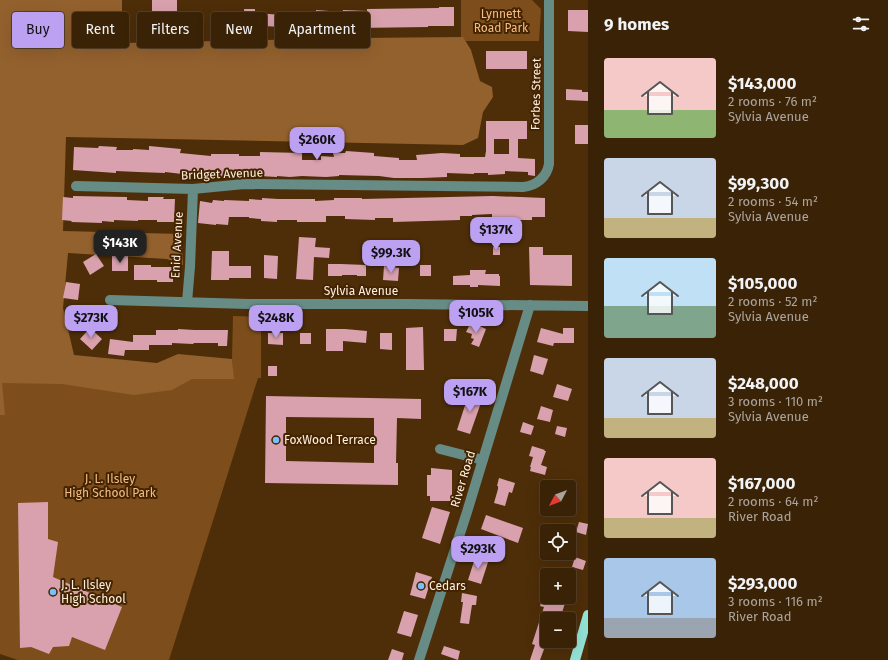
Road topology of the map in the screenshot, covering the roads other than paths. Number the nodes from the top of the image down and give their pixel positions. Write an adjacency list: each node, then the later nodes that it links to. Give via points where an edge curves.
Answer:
1 (550, 0): 2 (street, Forbes Street, via 549,164 545,175)
2 (536, 184): 4 (street, Bridget Avenue, via 523,187 244,184)
3 (76, 186): 4 (street, Bridget Avenue)
4 (193, 189): 6 (street, Enid Avenue)
5 (110, 300): 6 (street, Sylvia Avenue)
6 (187, 302): 7 (street, Sylvia Avenue)
7 (530, 305): 8 (street, Sylvia Avenue); 10 (street, River Road)
8 (588, 306)
9 (440, 449): 10 (street)
10 (482, 460): 12 (street, River Road)
11 (588, 615): 13 (main road)
12 (420, 660)
13 (575, 660)

